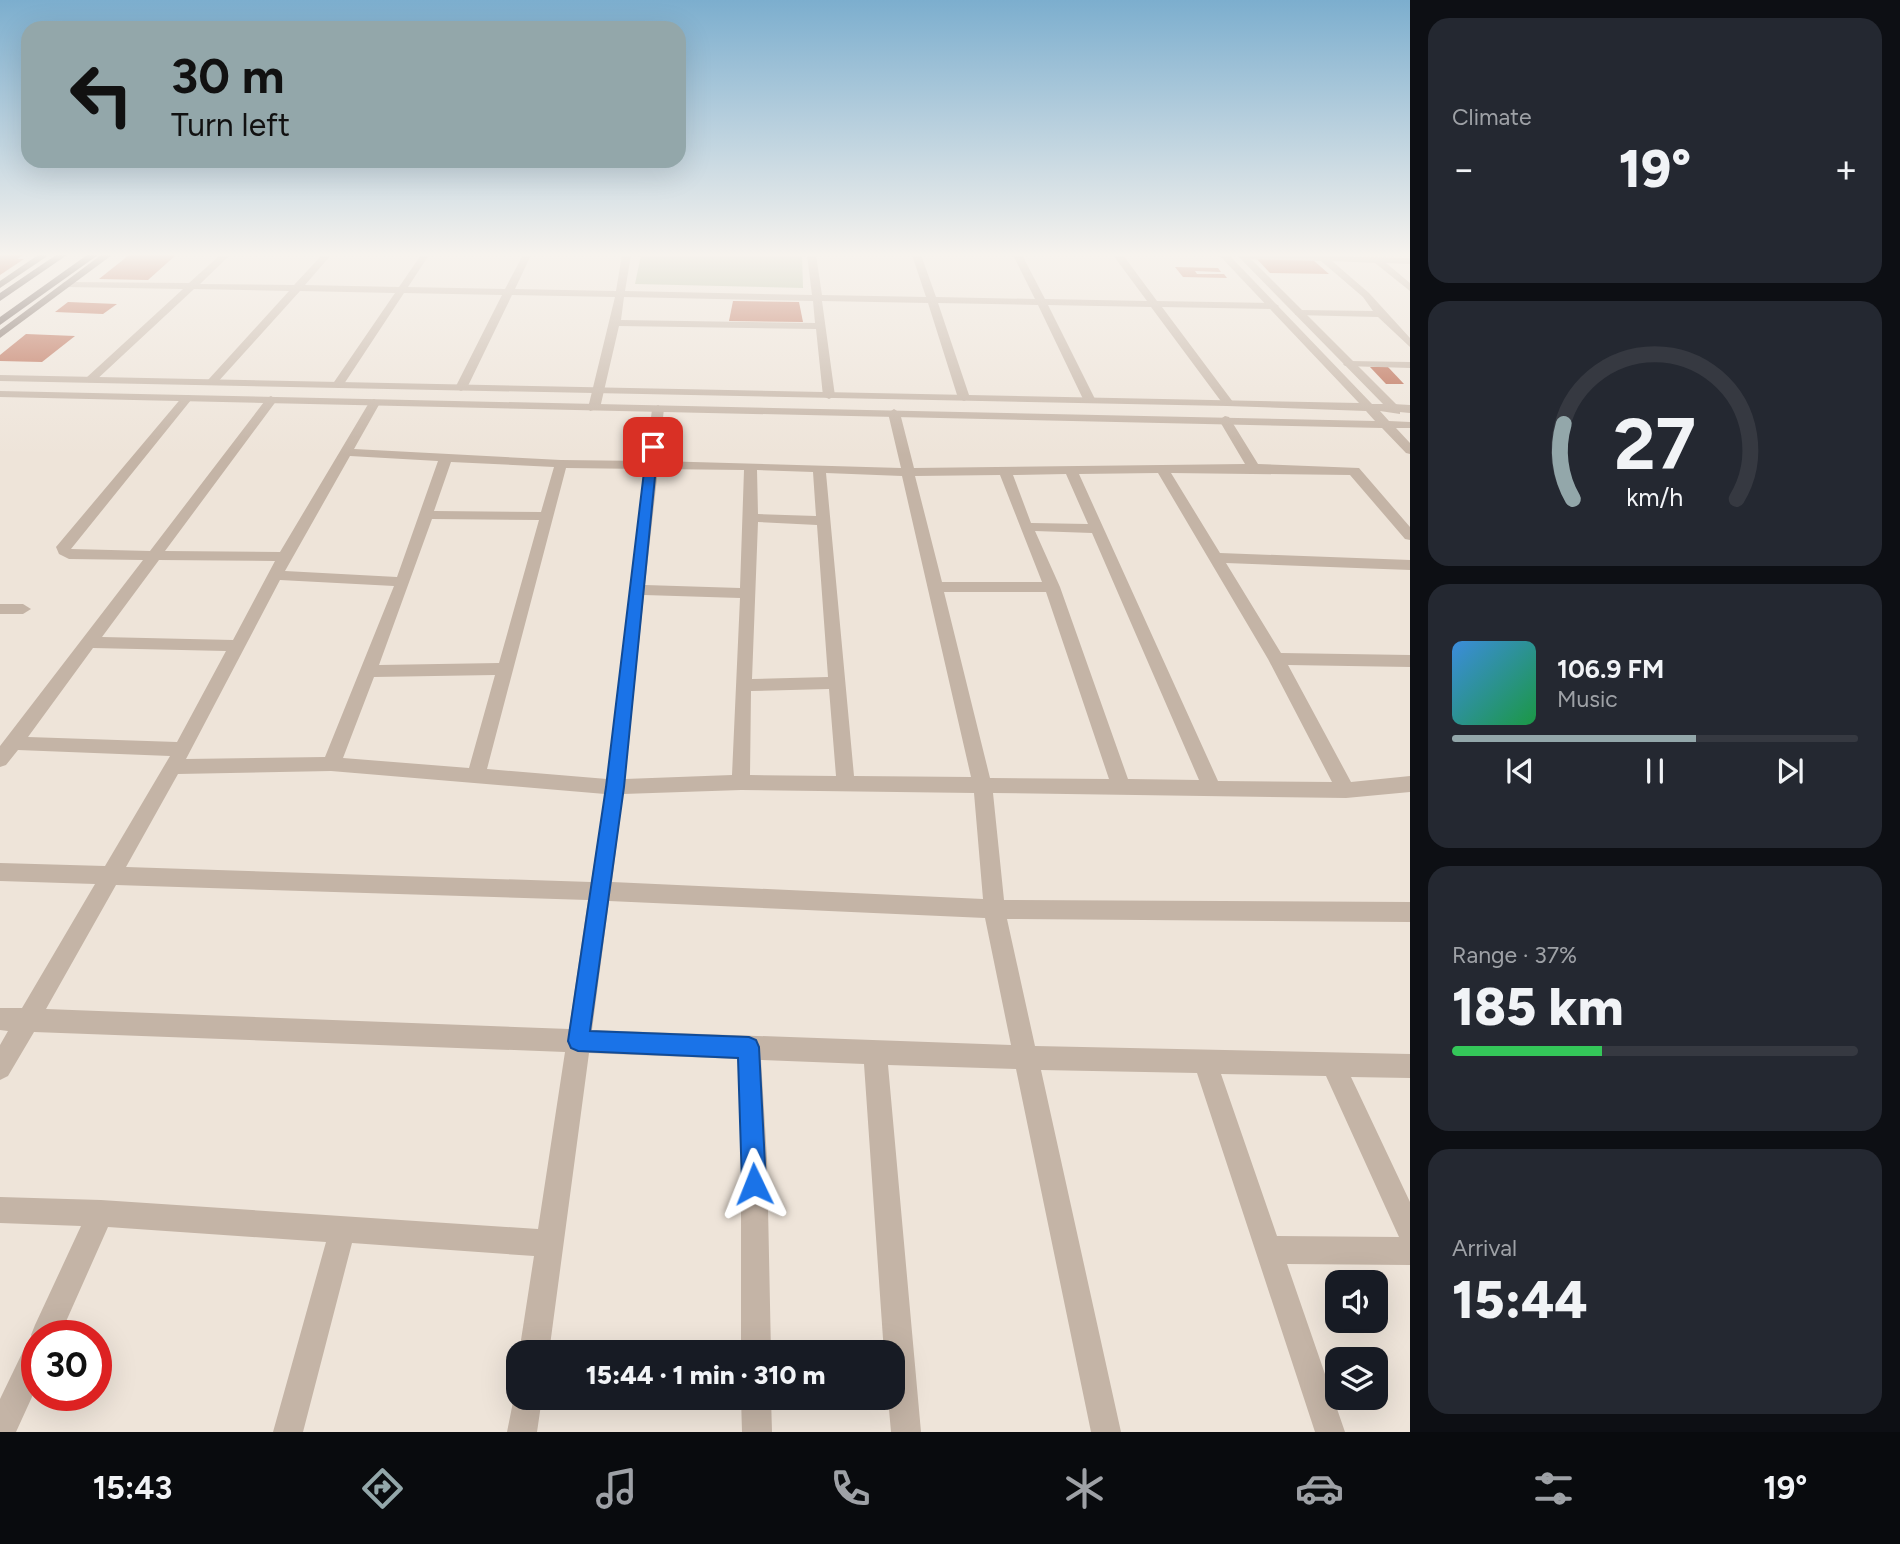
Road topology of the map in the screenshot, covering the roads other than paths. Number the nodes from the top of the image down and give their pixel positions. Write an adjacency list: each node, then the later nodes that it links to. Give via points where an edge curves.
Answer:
1 (17, 322): 15 (main road)
2 (153, 322): 20 (street)
3 (267, 322): 21 (street)
4 (381, 322): 22 (street)
5 (494, 322): 23 (street)
6 (821, 322): 14 (street)
7 (940, 322): 28 (street)
8 (1053, 322): 29 (street)
9 (1167, 322): 31 (street)
10 (1289, 322): 33 (street)
11 (1308, 322): 17 (street)
12 (1389, 322): 16 (street)
13 (615, 323): 14 (street); 24 (street)
14 (822, 326): 26 (street)
15 (0, 335)
16 (1410, 344)
17 (1349, 364): 18 (street); 35 (street)
18 (1410, 365)
19 (0, 378): 20 (street)
20 (90, 380): 21 (street)
21 (212, 382): 22 (street)
22 (338, 386): 23 (street)
23 (461, 388): 24 (street)
24 (597, 390): 26 (street); 34 (street)
25 (0, 394): 27 (street)
26 (829, 396): 28 (street)
27 (187, 398): 30 (street); 61 (street, via 63,547 68,554)
28 (964, 398): 29 (street)
29 (1089, 399): 31 (street)
30 (271, 400): 32 (street); 61 (street)
31 (1227, 402): 33 (street)
32 (374, 403): 34 (street); 43 (street)
33 (1370, 407): 35 (street); 40 (street)
34 (594, 408): 36 (street)
35 (1393, 408): 37 (street); 41 (street)
36 (658, 409): 38 (street); 46 (street)
37 (1410, 409)
38 (894, 413): 39 (street); 51 (street)
39 (1225, 420): 40 (street); 49 (street)
40 (1386, 424): 41 (street); 42 (street)
41 (1410, 425)
42 (1410, 450)
43 (344, 452): 44 (street); 62 (street)
44 (446, 457): 45 (street); 54 (street)
45 (561, 464): 46 (street); 55 (street)
46 (650, 466): 47 (street); 69 (street)
47 (750, 466): 48 (street); 56 (street)
48 (819, 468): 51 (street); 57 (street)
49 (1254, 468): 50 (street); 60 (street, via 1354,471)
50 (1163, 470): 52 (street); 63 (street)
51 (906, 472): 53 (street); 67 (street)
52 (1072, 472): 53 (street); 59 (street)
53 (1006, 473): 58 (street)
54 (426, 515): 55 (street); 66 (street)
55 (545, 516): 77 (street)
56 (751, 518): 57 (street); 70 (street)
57 (825, 521): 79 (street)
58 (1026, 527): 59 (street); 68 (street)
59 (1098, 529): 92 (street)
60 (1410, 536)
61 (154, 553): 62 (street); 73 (street)
62 (285, 557): 65 (street)
63 (1218, 558): 64 (street); 75 (street)
64 (1410, 565)
65 (275, 575): 66 (street); 74 (street)
66 (403, 582): 78 (street)
67 (934, 587): 68 (street); 91 (street)
68 (1052, 587): 89 (street)
69 (636, 590): 70 (street); 90 (street)
70 (747, 593): 80 (street)
71 (0, 609): 72 (street)
72 (23, 609)
73 (88, 642): 74 (street); 81 (street)
74 (238, 646): 82 (street)
75 (1276, 659): 76 (street); 93 (street)
76 (1410, 661)
77 (504, 669): 78 (street); 85 (street)
78 (368, 671): 84 (street)
79 (837, 683): 80 (street); 88 (street)
80 (743, 685): 86 (street)
81 (12, 743): 82 (street); 83 (street)
82 (178, 758): 84 (street); 95 (street)
83 (0, 760)
84 (331, 764): 85 (street)
85 (476, 777): 90 (street)
86 (741, 782): 88 (street); 90 (street)
87 (1410, 784): 93 (street)
88 (846, 785): 91 (street)
89 (1121, 786): 91 (street); 92 (street)
90 (615, 787): 96 (street)
91 (983, 787): 97 (street)
92 (1212, 789): 93 (street)
93 (1346, 790)
94 (0, 872): 95 (street)
95 (111, 874): 96 (street); 100 (street)
96 (598, 891): 97 (street); 101 (street)
97 (994, 909): 98 (street); 104 (street)
98 (1410, 912)
99 (0, 1019): 100 (street)
100 (28, 1019): 101 (street); 108 (street)
101 (578, 1041): 102 (street); 113 (street)
102 (749, 1047): 103 (street); 118 (street)
103 (875, 1052): 104 (street); 126 (street)
104 (1028, 1058): 105 (street); 127 (street)
105 (1205, 1062): 106 (street); 114 (street)
106 (1333, 1064): 107 (street); 112 (street)
107 (1410, 1066)
108 (0, 1068)
109 (0, 1210): 110 (street)
110 (101, 1213): 111 (street); 116 (street)
111 (343, 1228): 113 (street); 123 (street)
112 (1410, 1232)
113 (549, 1243): 117 (street)
114 (1269, 1251): 115 (street); 128 (street)
115 (1410, 1251)
116 (52, 1320)
117 (536, 1340)
118 (756, 1340)
119 (21, 1387): 122 (street)
120 (525, 1410): 124 (street)
121 (757, 1410): 125 (street)
122 (0, 1432)
123 (288, 1432)
124 (522, 1432)
125 (757, 1432)
126 (906, 1432)
127 (1106, 1432)
128 (1330, 1432)

